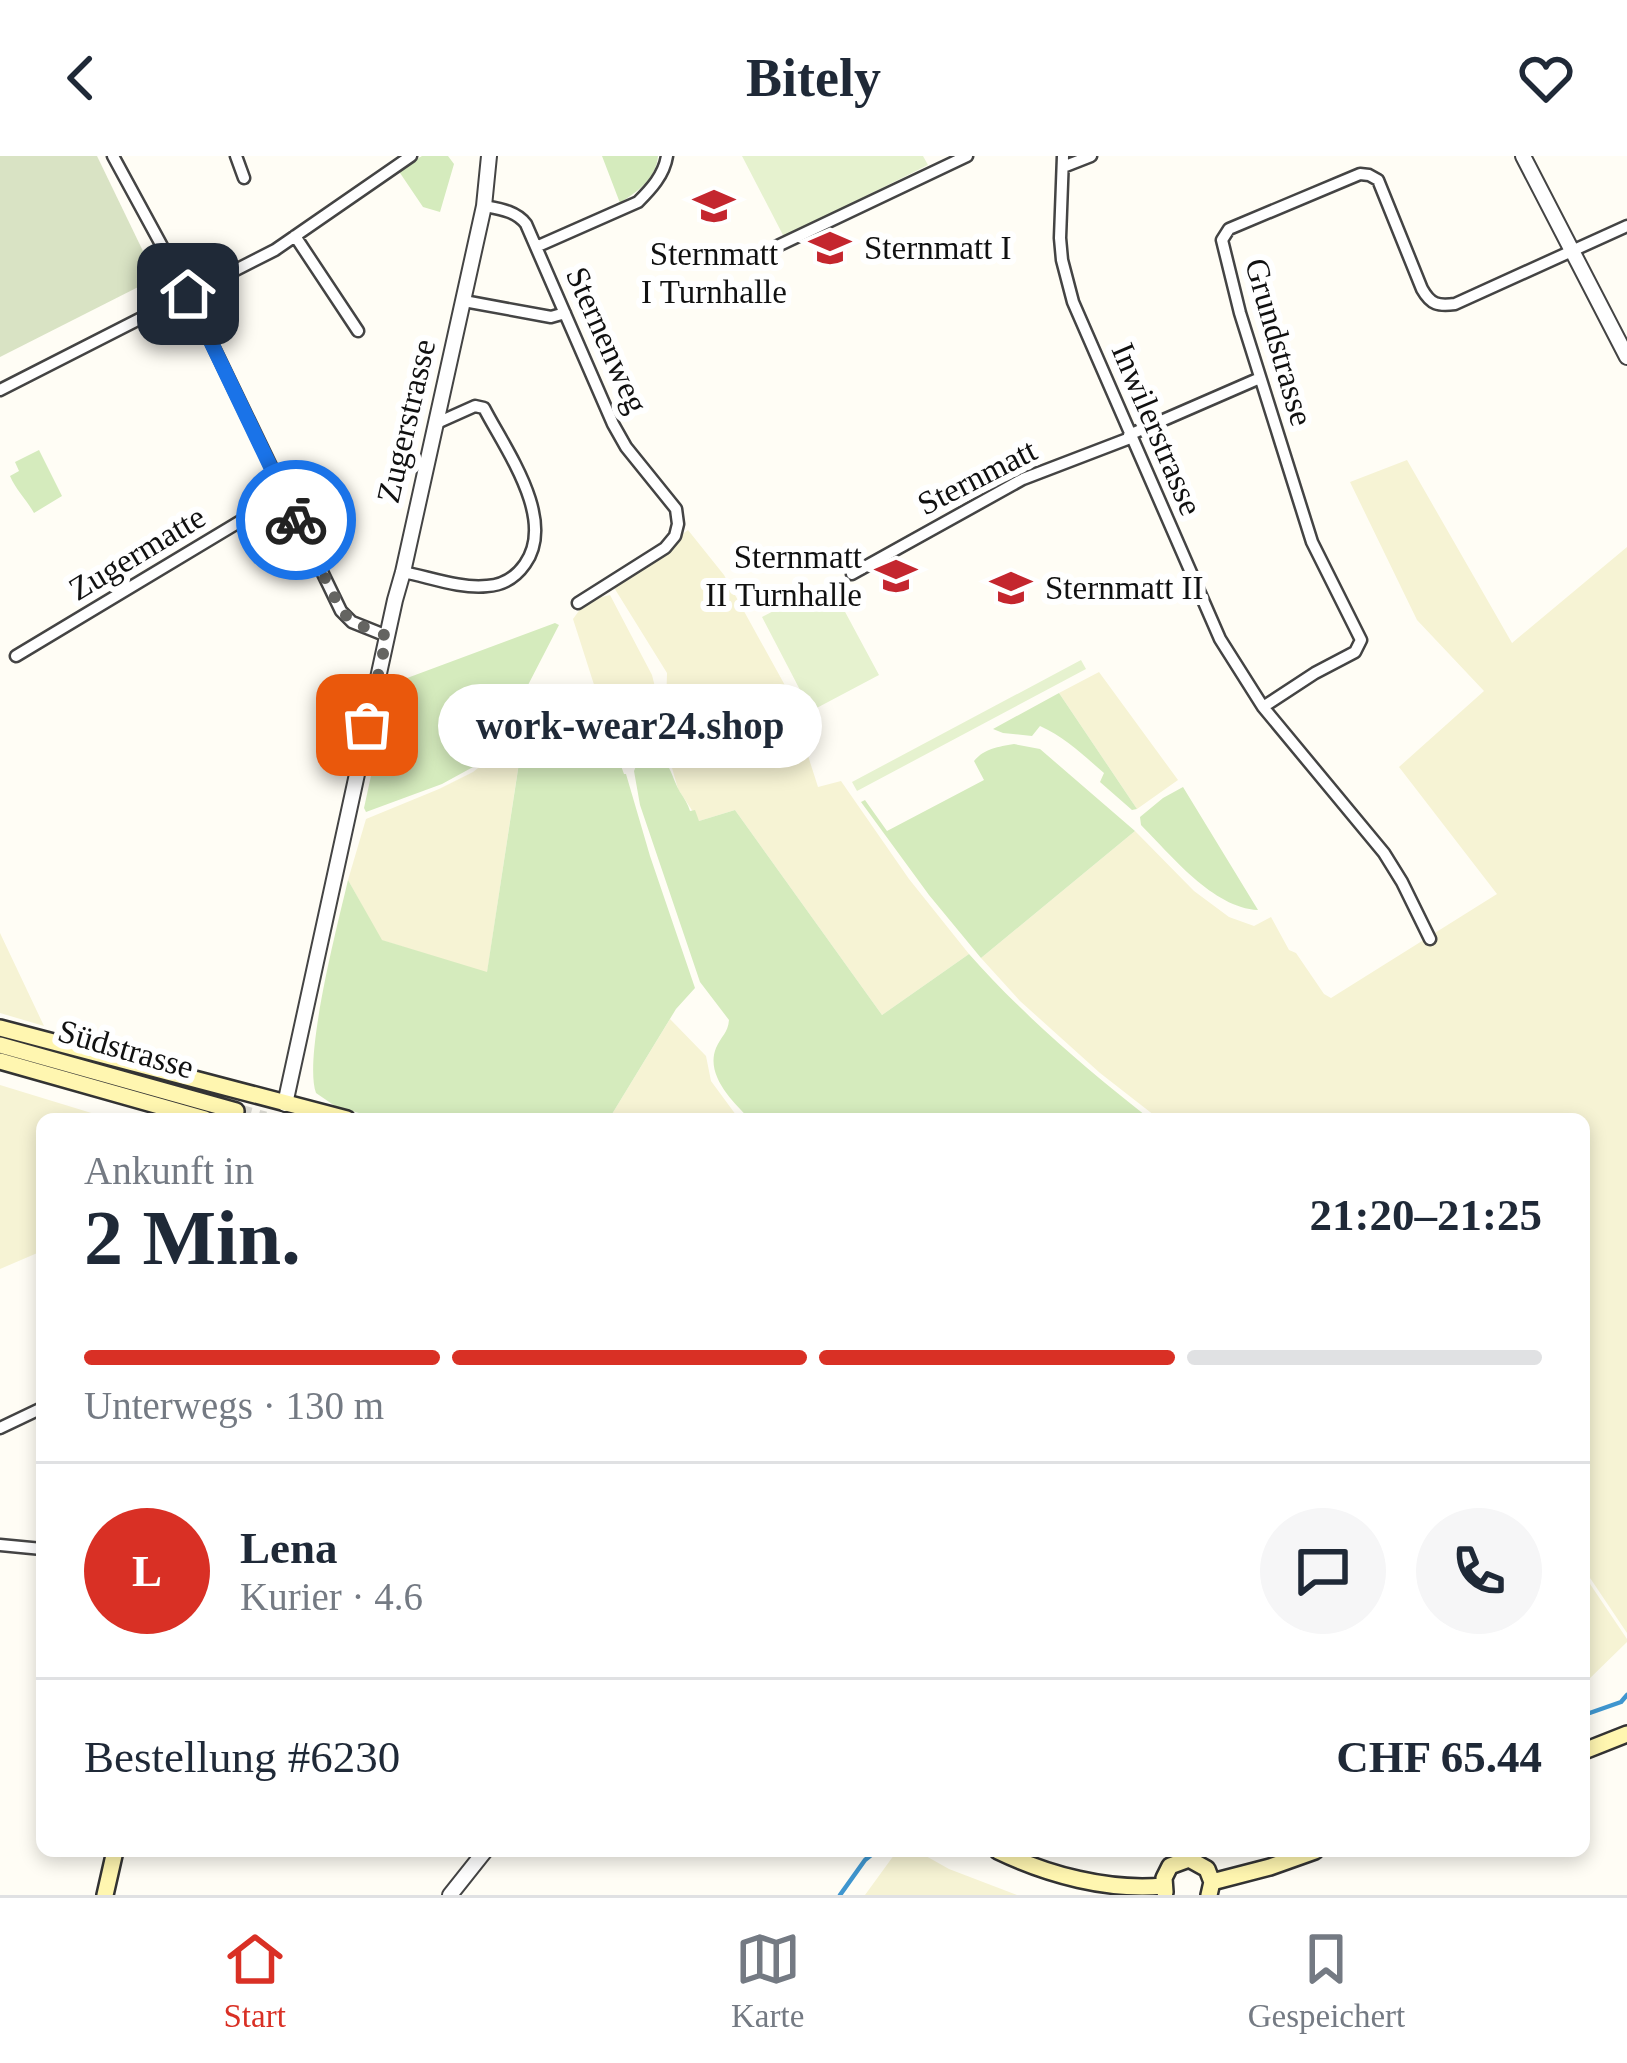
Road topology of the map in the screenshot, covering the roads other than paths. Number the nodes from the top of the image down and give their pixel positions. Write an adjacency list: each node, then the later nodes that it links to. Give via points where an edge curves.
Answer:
1 (236, 156): 10 (street)
2 (411, 156): 13 (street)
3 (489, 156): 11 (street, Zugerstrasse)
4 (667, 156): 14 (street, via 638,202)
5 (967, 156): 16 (street)
6 (1091, 156): 9 (street)
7 (1523, 156): 15 (street)
8 (114, 159): 17 (street)
9 (1063, 162): 25 (street, Inwilerstrasse, via 1062,260)
10 (244, 178)
11 (484, 206): 14 (street, Sternenweg, via 520,217); 18 (street, Zugerstrasse)
12 (1627, 226): 15 (street)
13 (295, 236): 17 (street); 20 (street)
14 (536, 247): 19 (street, Sternenweg)
15 (1571, 250): 21 (street); 22 (street, Grundstrasse, via 1439,306 1422,289 1378,180 1360,174 1229,229 1222,240)
16 (767, 251)
17 (188, 294): 23 (street); 26 (street)
18 (464, 301): 19 (street); 24 (street, Zugerstrasse)
19 (565, 313): 29 (street, Sternenweg, via 613,424 676,509 678,524 665,548)
20 (358, 332)
21 (1627, 357)
22 (1260, 378): 25 (street, Sternmatt); 32 (street, Grundstrasse, via 1312,542 1361,640 1355,652)
23 (0, 390)
24 (436, 423): 27 (street, Zugerstrasse); 27 (street, via 484,408 530,496 535,541 519,573 503,584)
25 (1130, 437): 28 (street, Sternmatt, via 1023,479); 32 (street, Inwilerstrasse, via 1220,639)
26 (284, 496): 30 (street, via 341,610); 31 (street, Zugermatte)
27 (403, 572): 30 (street, Zugerstrasse)
28 (852, 574)
29 (578, 603)
30 (387, 636): 38 (street, Zugerstrasse)
31 (16, 656)
32 (1263, 707): 33 (street, Inwilerstrasse, via 1384,853)
33 (1430, 939)
34 (0, 1028): 38 (main road)
35 (0, 1045): 37 (main road, Südstrasse)
36 (0, 1061): 39 (main road)
37 (236, 1111)
38 (283, 1112)
39 (184, 1113)
40 (36, 1411): 41 (street)
41 (0, 1428)
42 (0, 1545): 43 (street)
43 (36, 1549)
44 (1627, 1734): 45 (main road)
45 (1590, 1748)
46 (114, 1857): 52 (main road)
47 (480, 1857): 53 (street)
48 (1011, 1857): 51 (main road, via 1100,1883)
49 (1300, 1857): 50 (main road)
50 (1211, 1888): 51 (main road, via 1208,1869 1189,1859 1170,1866)
51 (1165, 1890)
52 (105, 1895)
53 (450, 1895)

